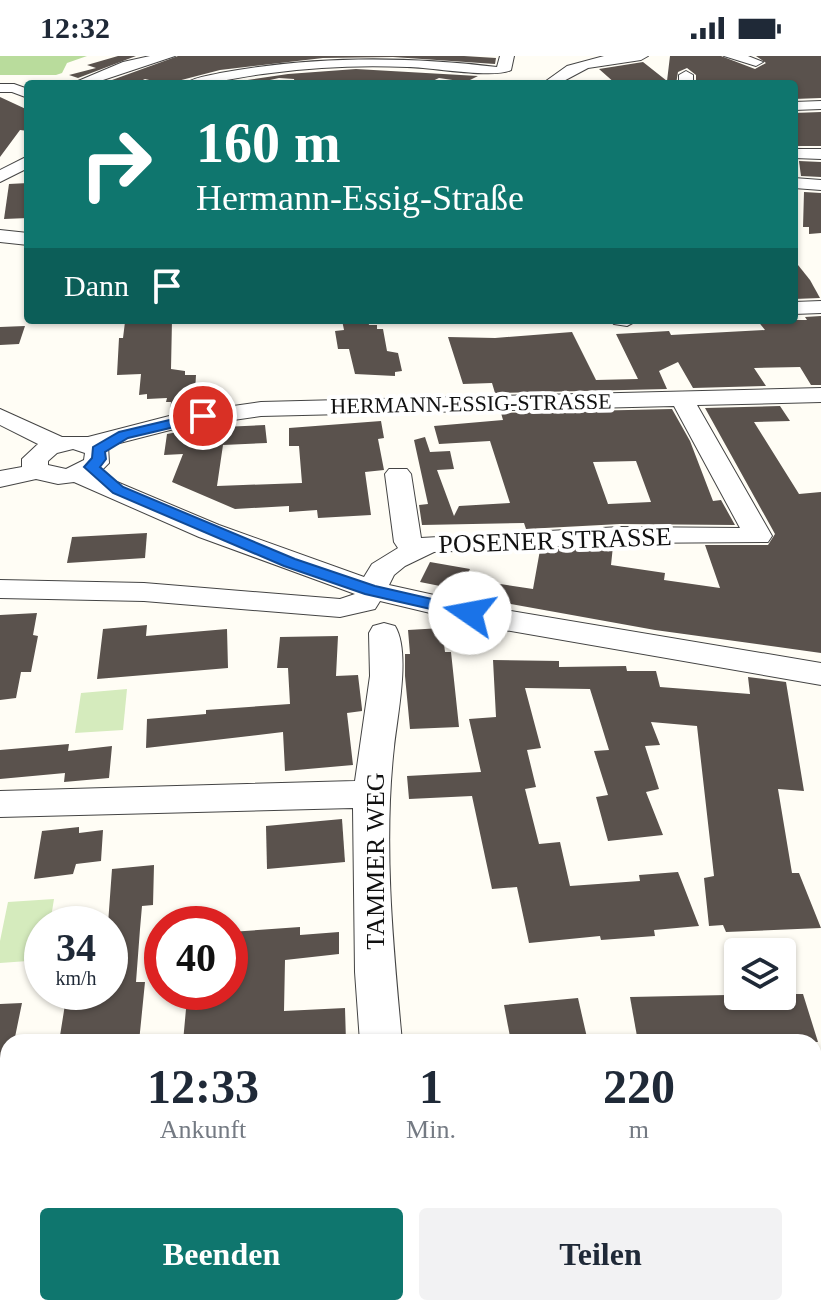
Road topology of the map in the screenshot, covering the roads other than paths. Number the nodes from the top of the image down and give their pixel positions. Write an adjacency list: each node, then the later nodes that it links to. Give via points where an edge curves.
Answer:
1 (168, 56): 10 (street)
2 (507, 56): 6 (street, via 506,67 499,71)
3 (641, 56): 13 (street, via 593,62 560,74)
4 (649, 56): 8 (street)
5 (731, 56): 7 (street)
6 (406, 58): 9 (street)
7 (756, 62)
8 (660, 67)
9 (250, 71): 11 (street); 12 (street)
10 (89, 80)
11 (210, 80)
12 (263, 80)
13 (558, 80)
14 (24, 97): 15 (street)
15 (0, 104)
16 (821, 105): 17 (street)
17 (798, 106)
18 (798, 154): 19 (street)
19 (821, 154)
20 (24, 163): 21 (street)
21 (0, 177)
22 (798, 183): 23 (street)
23 (821, 185)
24 (0, 236): 25 (street)
25 (24, 239)
26 (821, 307): 27 (street)
27 (798, 308)
28 (821, 395): 29 (street, HERMANN-ESSIG-STRASSE)
29 (682, 399): 33 (street, HERMANN-ESSIG-STRASSE, via 261,409 124,435); 36 (street, POSENER STRASSE, via 758,536 620,535)
30 (0, 416): 32 (street)
31 (0, 430): 32 (street)
32 (46, 455): 33 (street); 35 (street)
33 (89, 459): 38 (street, via 118,490 223,536)
34 (398, 474): 36 (street, via 408,542)
35 (0, 479)
36 (414, 549): 38 (street, POSENER STRASSE, via 382,570)
37 (0, 589): 38 (street, POSENER STRASSE, via 144,592 310,608 365,602)
38 (371, 590): 40 (street, via 509,621)
39 (384, 633): 41 (street, TAMMER WEG, via 386,676)
40 (821, 674)
41 (371, 794): 42 (street); 43 (street, TAMMER WEG)
42 (0, 804)
43 (380, 1034)

